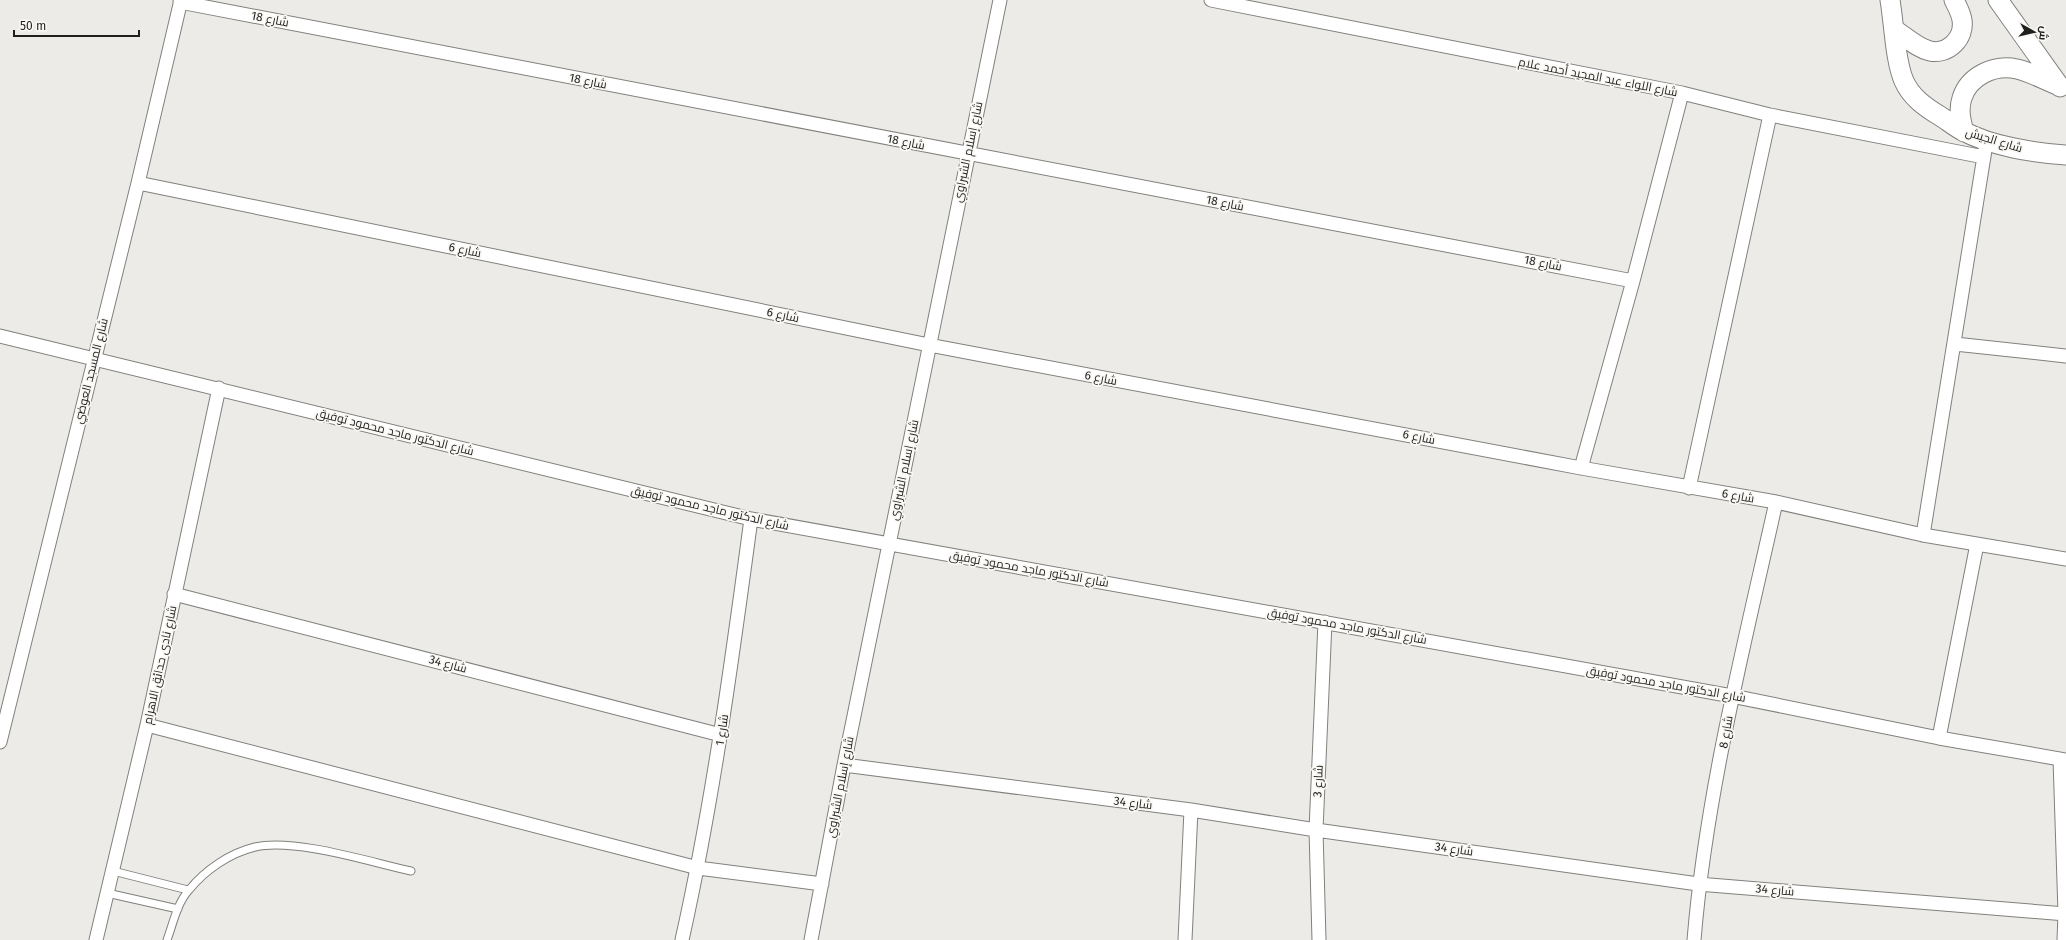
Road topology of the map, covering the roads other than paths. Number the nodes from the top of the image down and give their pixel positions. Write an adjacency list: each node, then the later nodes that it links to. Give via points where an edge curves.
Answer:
1 (1000, 0): 13 (street, شارع إسلام الشبراوي)
2 (1211, 0): 9 (street, شارع اللواء عبد المجيد أحمد علام)
3 (1890, 0): 7 (street, شارع الجيش)
4 (1954, 0): 7 (street, via 1962,20 1962,29 1960,37 1947,49 1930,51)
5 (1998, 0): 8 (street)
6 (180, 1): 13 (street, شارع 18); 15 (street, شارع المسجد العوضي)
7 (1895, 30): 11 (street, شارع الجيش, via 1904,81 1914,96 1925,107)
8 (2063, 91): 11 (street, via 2017,69 2000,67 1984,72 1970,83 1962,98 1960,115)
9 (1682, 93): 10 (street, شارع اللواء عبد المجيد أحمد علام); 16 (street)
10 (1770, 115): 12 (street, شارع اللواء عبد المجيد أحمد علام); 24 (street)
11 (1964, 132): 12 (street, شارع الجيش)
12 (1986, 149): 14 (street, شارع الجيش); 18 (street)
13 (968, 154): 16 (street, شارع 18); 19 (street, شارع إسلام الشبراوي)
14 (2066, 155)
15 (138, 183): 19 (street, شارع 6); 21 (street, شارع المسجد العوضي)
16 (1633, 280): 23 (street)
17 (0, 336): 21 (street, شارع الدكتور ماجد محمود توفيق)
18 (1955, 344): 20 (street); 27 (street)
19 (929, 345): 23 (street, شارع 6); 28 (street, شارع إسلام الشبراوي)
20 (2066, 356)
21 (94, 359): 22 (street, شارع الدكتور ماجد محمود توفيق); 37 (street, شارع المسجد العوضي)
22 (219, 388): 26 (street, شارع الدكتور ماجد محمود توفيق); 31 (street, شارع نادى حدائق الاهرام)
23 (1580, 468): 24 (street, شارع 6)
24 (1689, 488): 25 (street, شارع 6)
25 (1776, 502): 27 (street, شارع 6); 33 (street, شارع 8)
26 (751, 519): 28 (street, شارع الدكتور ماجد محمود توفيق); 35 (street, شارع 1)
27 (1923, 535): 29 (street, شارع 6)
28 (889, 544): 32 (street, شارع الدكتور ماجد محمود توفيق); 39 (street, شارع إسلام الشبراوي)
29 (1977, 544): 30 (street, شارع 6); 36 (street)
30 (2066, 559)
31 (174, 594): 34 (street, شارع نادى حدائق الاهرام); 35 (street, شارع 34)
32 (1325, 622): 33 (street, شارع الدكتور ماجد محمود توفيق); 41 (street, شارع 3)
33 (1732, 696): 36 (street, شارع الدكتور ماجد محمود توفيق); 46 (street, شارع 8)
34 (148, 724): 42 (street); 43 (street, شارع نادى حدائق الاهرام)
35 (721, 735): 42 (street, شارع 1)
36 (1939, 738): 38 (street, شارع الدكتور ماجد محمود توفيق)
37 (0, 742)
38 (2063, 759): 50 (street)
39 (844, 765): 40 (street, شارع 34); 45 (street, شارع إسلام الشبراوي)
40 (1191, 810): 41 (street, شارع 34); 55 (street)
41 (1316, 830): 46 (street, شارع 34); 56 (street, شارع 3)
42 (698, 868): 45 (street); 53 (street, شارع 1)
43 (113, 871): 47 (lane); 48 (street, شارع نادى حدائق الاهرام)
44 (411, 871): 47 (lane, via 295,846 255,848 218,863)
45 (822, 884): 54 (street, شارع إسلام الشبراوي)
46 (1698, 884): 50 (street, شارع 34); 57 (street, شارع 8)
47 (188, 890): 49 (lane)
48 (107, 893): 49 (lane); 51 (street, شارع نادى حدائق الاهرام)
49 (178, 909): 52 (lane)
50 (2066, 914): 58 (street)
51 (96, 940)
52 (168, 940)
53 (682, 940)
54 (811, 940)
55 (1185, 940)
56 (1319, 940)
57 (1694, 940)
58 (2064, 940)

